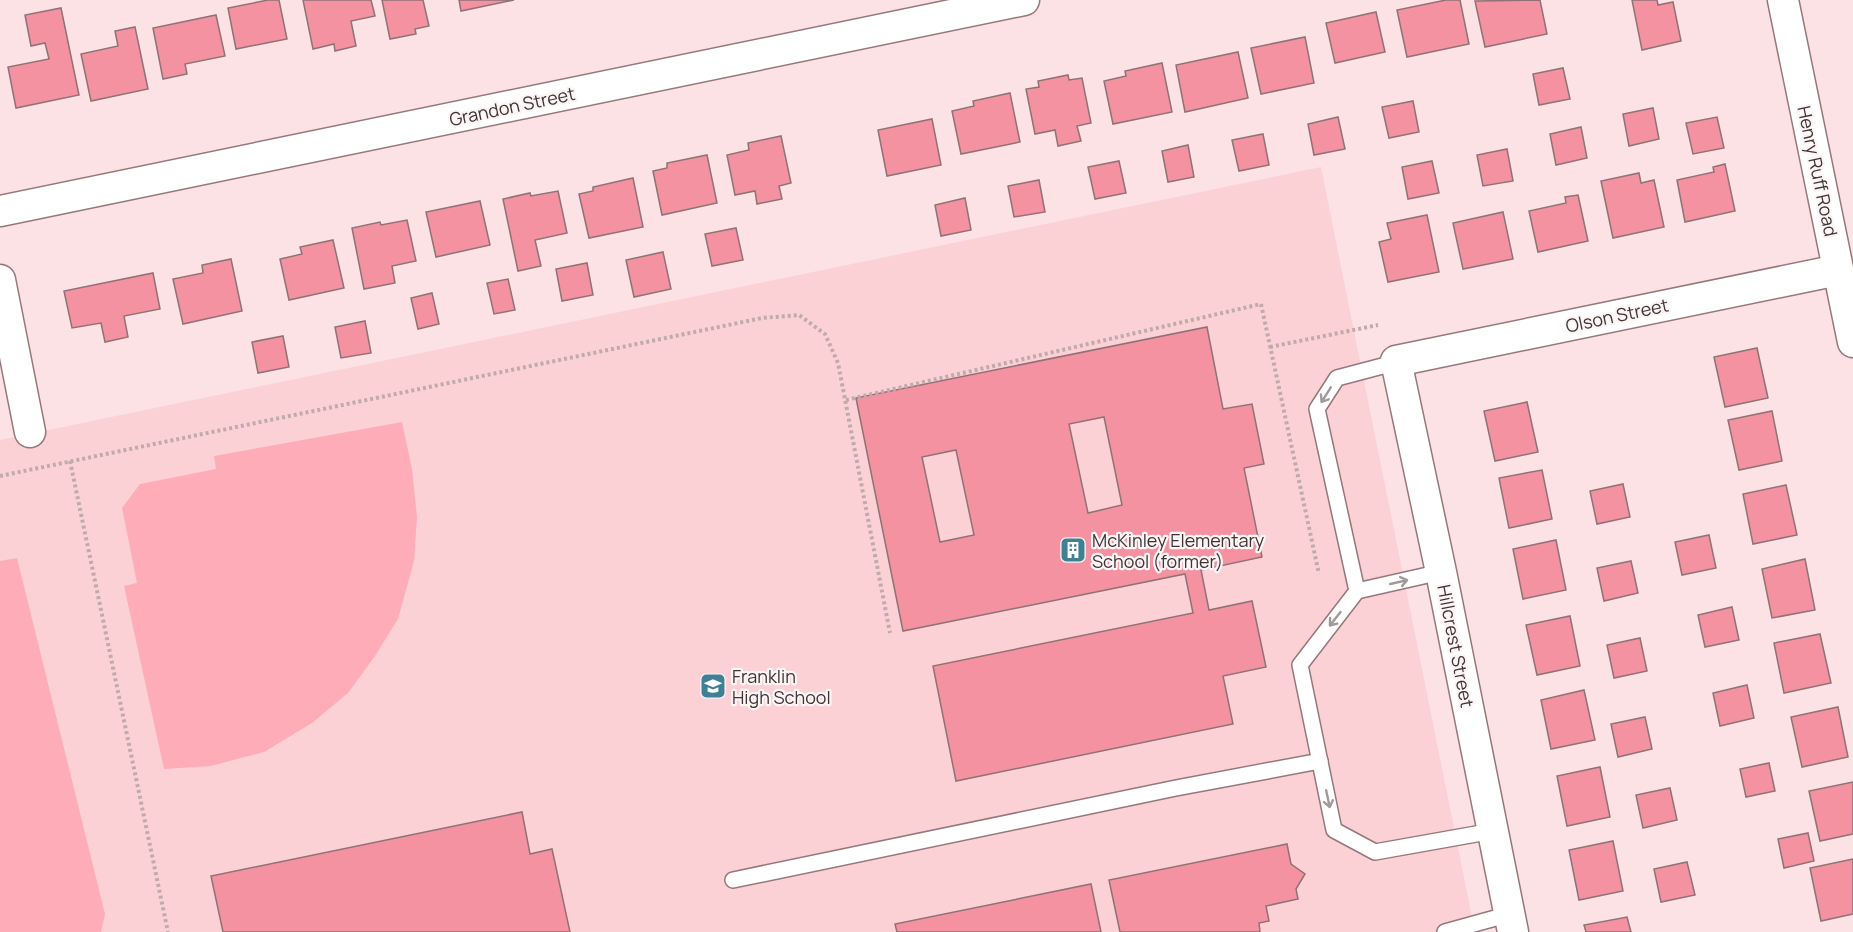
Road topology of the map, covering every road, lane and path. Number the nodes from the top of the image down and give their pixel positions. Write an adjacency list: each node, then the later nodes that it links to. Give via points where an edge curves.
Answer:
1 (1024, 0): 3 (street, Grandon Street)
2 (1783, 0): 4 (street, Henry Ruff Road)
3 (0, 211)
4 (1838, 270): 7 (street, Henry Ruff Road); 9 (street, Olson Street)
5 (0, 280): 11 (street)
6 (1377, 325): 8 (path)
7 (1853, 342)
8 (1270, 347): 10 (path, via 1261,304); 15 (path)
9 (1385, 365): 14 (street, Hillcrest Street); 16 (lane, one-way to 16, via 1336,378 1317,409)
10 (846, 400): 12 (path, via 838,363 825,334 799,315 762,318); 17 (path)
11 (30, 432)
12 (70, 461): 13 (path); 22 (path)
13 (0, 476)
14 (1441, 572): 16 (lane, one-way to 14); 19 (street, Hillcrest Street)
15 (1319, 574)
16 (1357, 591): 18 (lane, one-way to 18, via 1300,665)
17 (890, 633)
18 (1320, 761): 19 (lane, one-way to 19, via 1334,830 1375,852); 20 (lane)
19 (1492, 831): 21 (street, Hillcrest Street)
20 (733, 880)
21 (1511, 923): 23 (lane)
22 (168, 932)
23 (1445, 932)

